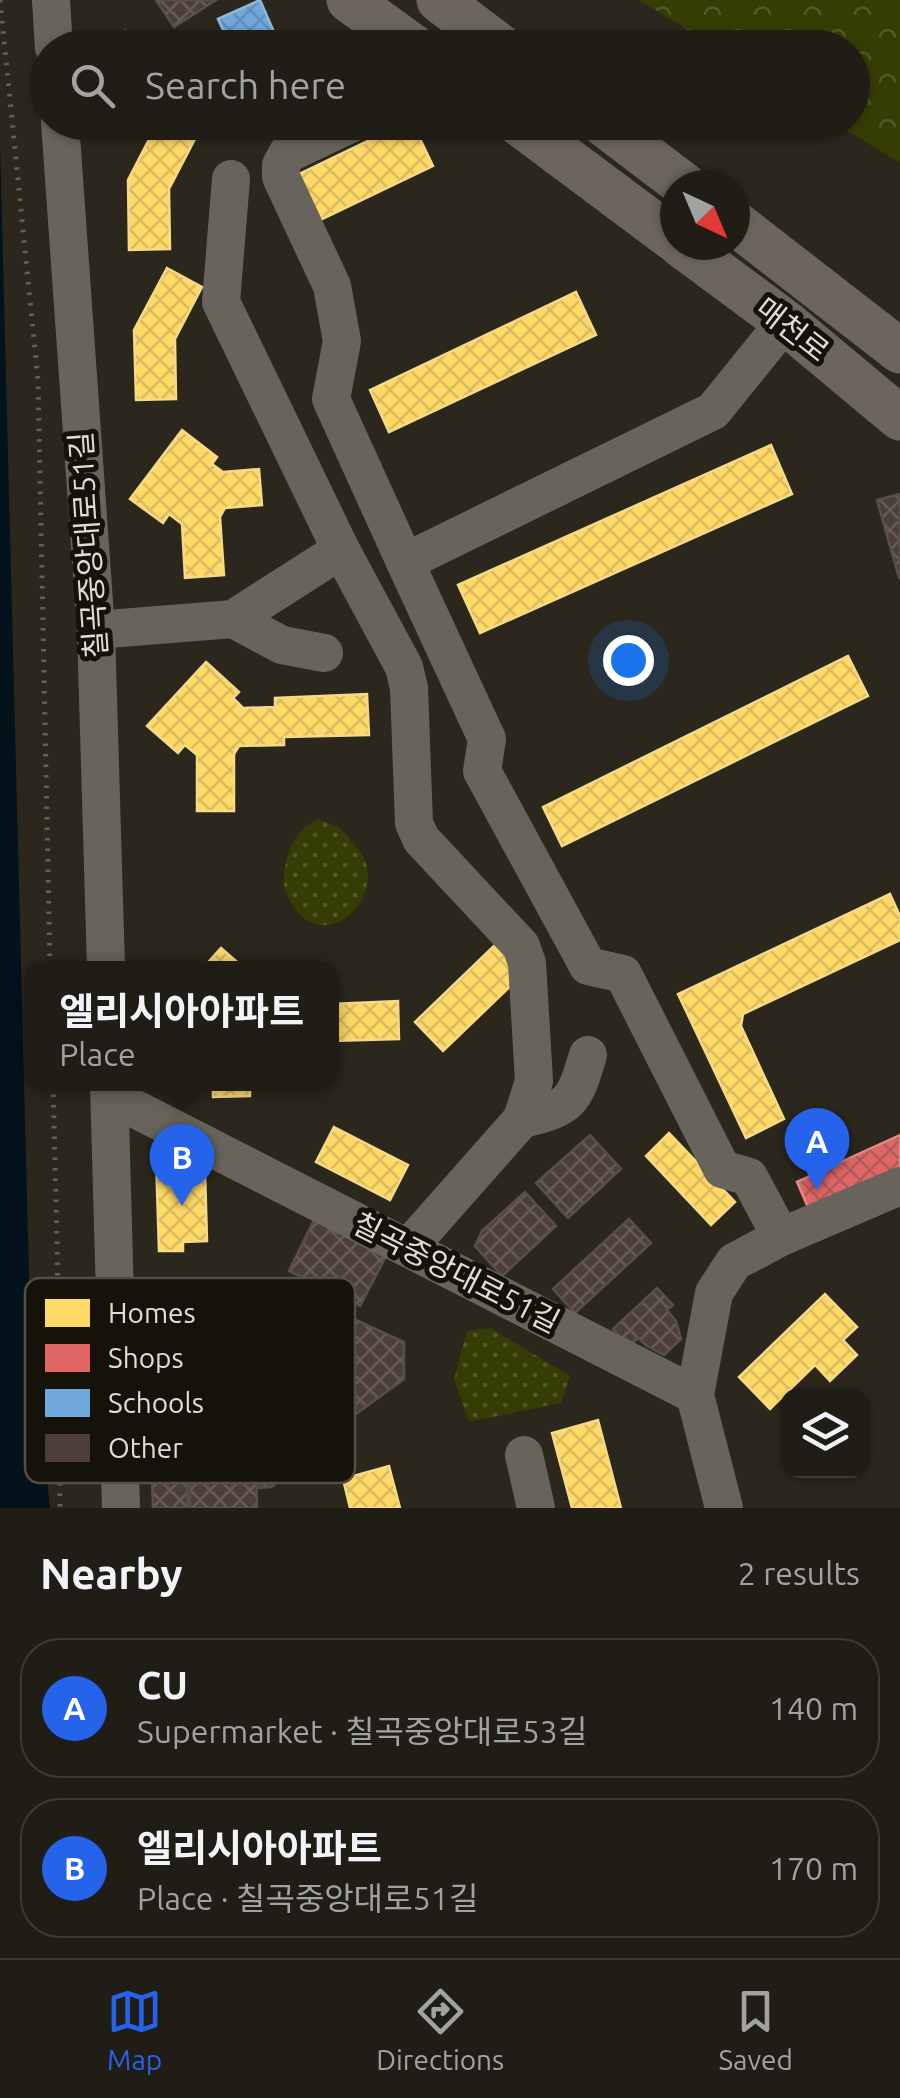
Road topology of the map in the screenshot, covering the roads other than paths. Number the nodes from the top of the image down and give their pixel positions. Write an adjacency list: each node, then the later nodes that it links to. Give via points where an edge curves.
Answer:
1 (51, 0): 4 (street)
2 (350, 0): 5 (main road)
3 (440, 0): 6 (main road)
4 (53, 30)
5 (391, 30)
6 (479, 30)
7 (61, 140): 22 (street, 칠곡중앙대로51길)
8 (316, 140): 20 (street, via 287,154 281,177 332,286 342,341 331,399)
9 (541, 140): 13 (main road)
10 (625, 140): 11 (main road)
11 (664, 170)
12 (231, 179): 19 (street, via 221,302)
13 (660, 229)
14 (750, 236): 17 (main road, 매천로)
15 (702, 260): 16 (main road, 매천로)
16 (785, 322): 18 (main road, 매천로); 20 (street, via 713,411)
17 (900, 351)
18 (900, 418)
19 (341, 550): 21 (street); 28 (street, via 404,667 414,823 421,840 521,946 527,963 534,1081)
20 (405, 562): 30 (street, via 488,739 482,772 588,966 623,974 722,1169 750,1178)
21 (233, 619): 22 (street); 23 (street, via 282,644)
22 (96, 630): 24 (street, 칠곡중앙대로51길)
23 (324, 653)
24 (106, 961)
25 (588, 1055): 28 (street, via 570,1101)
26 (110, 1091): 32 (street, 칠곡중앙대로51길)
27 (112, 1091): 31 (street, 칠곡중앙대로51길)
28 (522, 1119): 31 (street)
29 (900, 1186): 30 (street)
30 (781, 1237): 33 (street, via 734,1262 714,1293)
31 (408, 1248): 33 (street, 칠곡중앙대로51길)
32 (115, 1278)
33 (696, 1395): 38 (street)
34 (524, 1456): 37 (street)
35 (120, 1483): 36 (street, 칠곡중앙대로51길)
36 (121, 1508)
37 (536, 1508)
38 (724, 1508)

